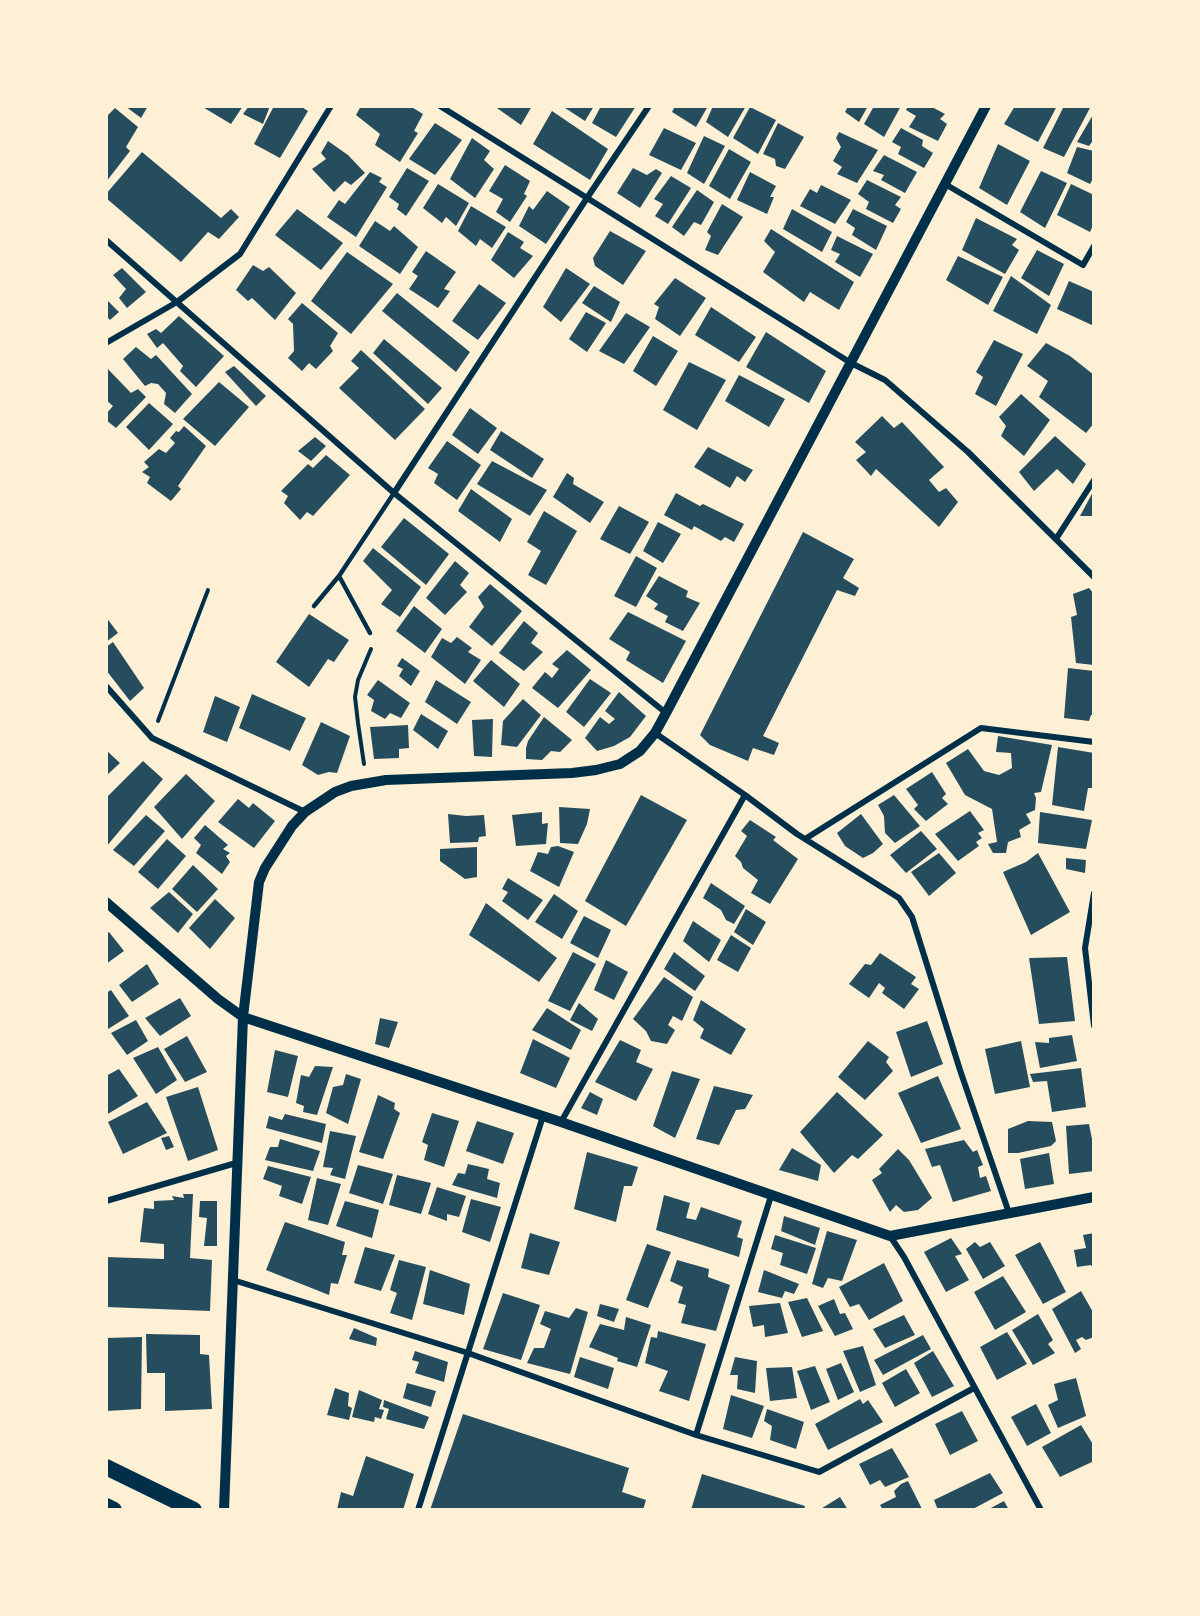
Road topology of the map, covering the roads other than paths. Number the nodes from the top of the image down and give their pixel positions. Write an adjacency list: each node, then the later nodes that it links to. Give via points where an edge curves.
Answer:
1 (331, 106): 9 (street, via 240,254)
2 (440, 106): 6 (street)
3 (649, 106): 6 (street)
4 (986, 106): 5 (street)
5 (945, 184): 8 (street, via 1083,265); 11 (street)
6 (587, 198): 11 (street); 13 (street)
7 (106, 240): 9 (street)
8 (1094, 246)
9 (177, 302): 10 (street); 13 (street)
10 (106, 343)
11 (850, 363): 14 (street, via 885,380 902,394 968,452); 20 (street)
12 (1094, 480): 14 (street)
13 (394, 493): 15 (lane); 20 (street)
14 (1056, 540): 16 (street)
15 (339, 576): 17 (lane); 18 (lane)
16 (1094, 577)
17 (314, 606)
18 (370, 633)
19 (106, 687): 24 (street, via 152,738)
20 (666, 713): 21 (street)
21 (655, 733): 23 (street); 24 (street, via 640,751 608,768 367,782 335,792)
22 (1094, 742): 25 (street, via 981,728)
23 (745, 795): 25 (street); 31 (street)
24 (305, 812): 28 (street, via 264,868)
25 (805, 839): 36 (street, via 899,898 912,917)
26 (1094, 893): 29 (street, via 1085,948)
27 (106, 902): 28 (street)
28 (243, 1017): 30 (street); 32 (street)
29 (1094, 1026)
30 (543, 1116): 31 (street); 39 (street)
31 (561, 1122): 33 (street)
32 (236, 1163): 35 (street); 38 (street)
33 (771, 1196): 37 (street); 41 (street)
34 (1094, 1197): 36 (street)
35 (106, 1201)
36 (1010, 1213): 37 (street)
37 (890, 1236): 40 (street)
38 (233, 1280): 39 (street); 46 (street)
39 (468, 1353): 41 (street); 47 (street)
40 (974, 1388): 41 (street, via 819,1472); 48 (street)
41 (696, 1435)
42 (106, 1467): 45 (highway)
43 (106, 1506): 44 (highway)
44 (114, 1509)
45 (194, 1509)
46 (224, 1509)
47 (418, 1509)
48 (1041, 1509)

